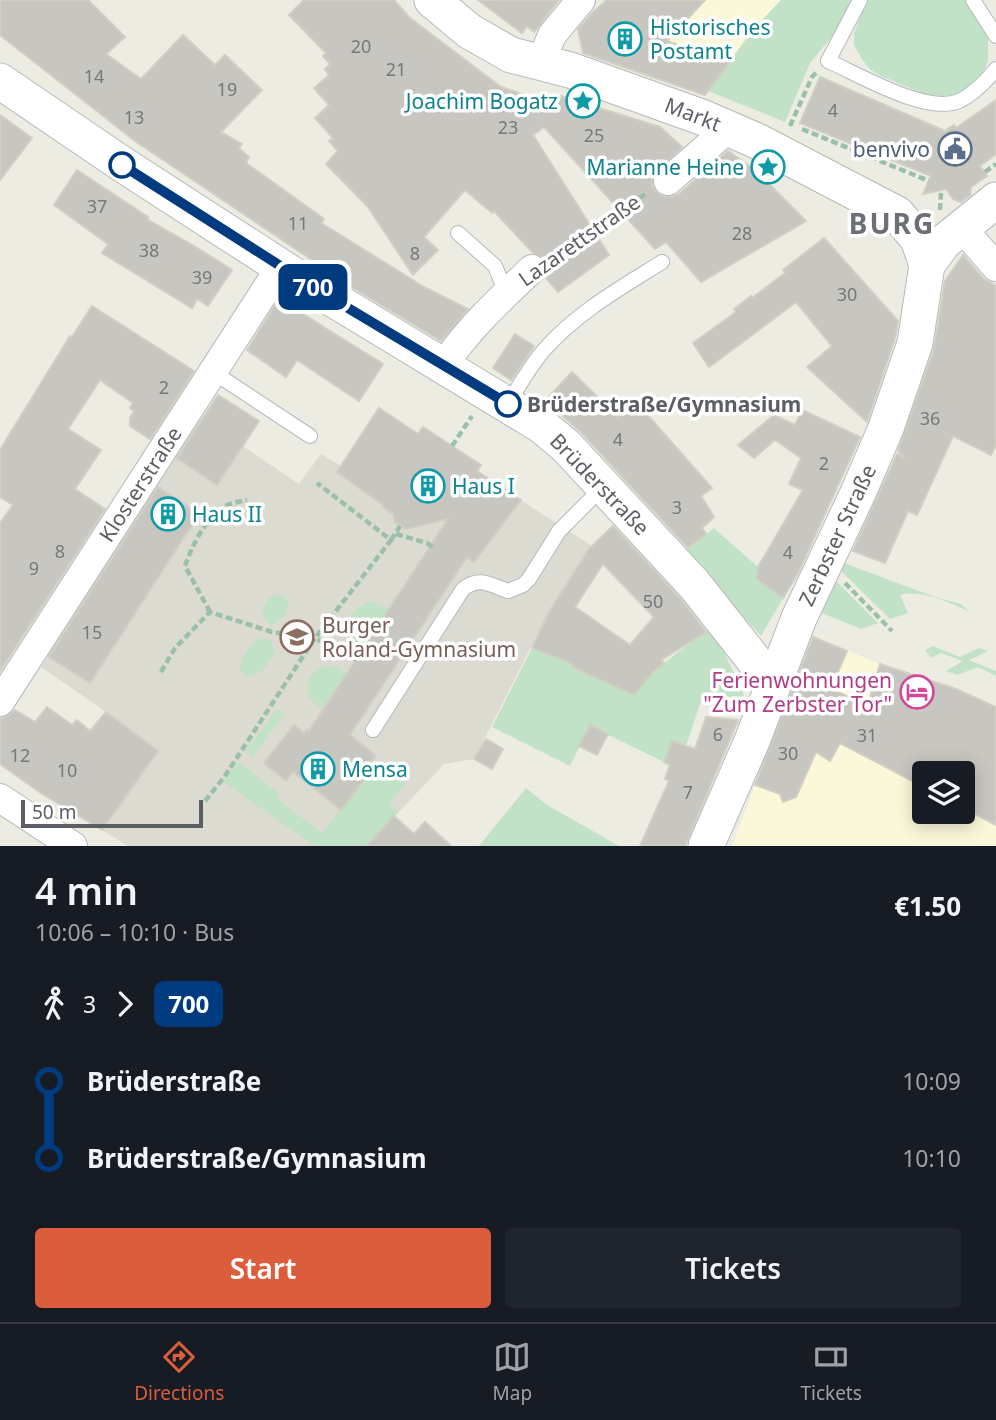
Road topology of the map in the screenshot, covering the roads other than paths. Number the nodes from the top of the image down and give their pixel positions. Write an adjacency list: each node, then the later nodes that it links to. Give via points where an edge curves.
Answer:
1 (432, 0): 6 (street, Markt, via 491,45)
2 (581, 0): 6 (street, via 552,35)
3 (860, 0): 7 (lane, via 828,61 924,104 943,105 960,101)
4 (973, 0): 5 (lane)
5 (996, 36)
6 (541, 62): 9 (street, Markt)
7 (996, 69)
8 (0, 81): 17 (street, Brüderstraße)
9 (729, 128): 10 (street); 12 (street, Markt)
10 (668, 181)
11 (990, 186): 13 (street)
12 (897, 214): 13 (street); 16 (street, Markt, via 918,239)
13 (962, 228): 16 (street); 18 (street)
14 (458, 233): 20 (lane, via 495,266)
15 (662, 262): 23 (lane, via 602,299 558,337)
16 (927, 265): 26 (street, Zerbster Straße, via 915,343 886,428 799,618)
17 (281, 267): 21 (street, Brüderstraße); 22 (street, Klosterstraße)
18 (996, 267)
19 (531, 269): 20 (street, Lazarettstraße)
20 (506, 293): 21 (street, Lazarettstraße, via 462,337)
21 (443, 366): 23 (street, Brüderstraße)
22 (213, 372): 24 (lane); 27 (street, Klosterstraße)
23 (508, 404): 25 (street, Brüderstraße, via 566,446)
24 (310, 436)
25 (604, 486): 26 (street, Brüderstraße, via 694,584 757,664); 28 (lane, via 559,531 523,585 508,592 479,581 463,589)
26 (778, 676): 31 (street, Zerbster Straße)
27 (0, 702)
28 (373, 730)
29 (0, 798): 30 (street)
30 (73, 846)
31 (706, 846)

